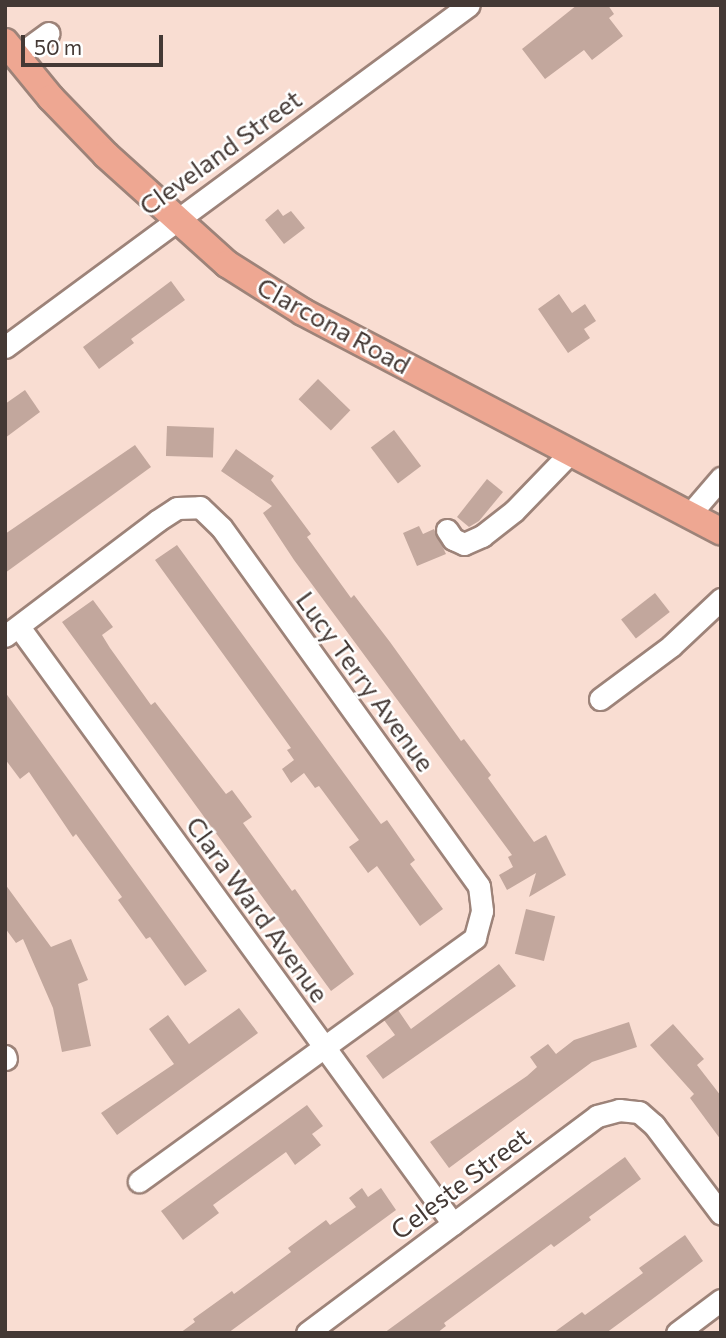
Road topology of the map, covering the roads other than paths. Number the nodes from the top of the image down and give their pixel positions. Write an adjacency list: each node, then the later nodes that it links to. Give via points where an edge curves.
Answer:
1 (469, 5): 4 (street, Cleveland Street)
2 (49, 33): 3 (street)
3 (11, 49): 4 (main road, Clarcona Road, via 106,155)
4 (176, 219): 5 (street, Cleveland Street); 6 (main road, Clarcona Road, via 227,264 303,312)
5 (5, 347)
6 (571, 452): 8 (main road, Clarcona Road); 9 (street, via 514,511 482,536 464,544)
7 (721, 478): 8 (street)
8 (690, 514): 10 (main road, Clarcona Road)
9 (447, 530)
10 (721, 531)
11 (721, 599): 13 (street, via 671,646)
12 (12, 632): 14 (street, Clara Ward Avenue); 14 (street, Lucy Terry Avenue, via 177,508 200,507 220,527 479,886 482,911 475,939)
13 (600, 699)
14 (324, 1048): 15 (street); 17 (street, Clara Ward Avenue)
15 (139, 1181)
16 (721, 1214): 17 (street, Celeste Street, via 654,1125 639,1112 619,1110 597,1116)
17 (453, 1224): 19 (street, Celeste Street)
18 (721, 1300): 20 (street)
19 (307, 1333)
20 (677, 1333)

